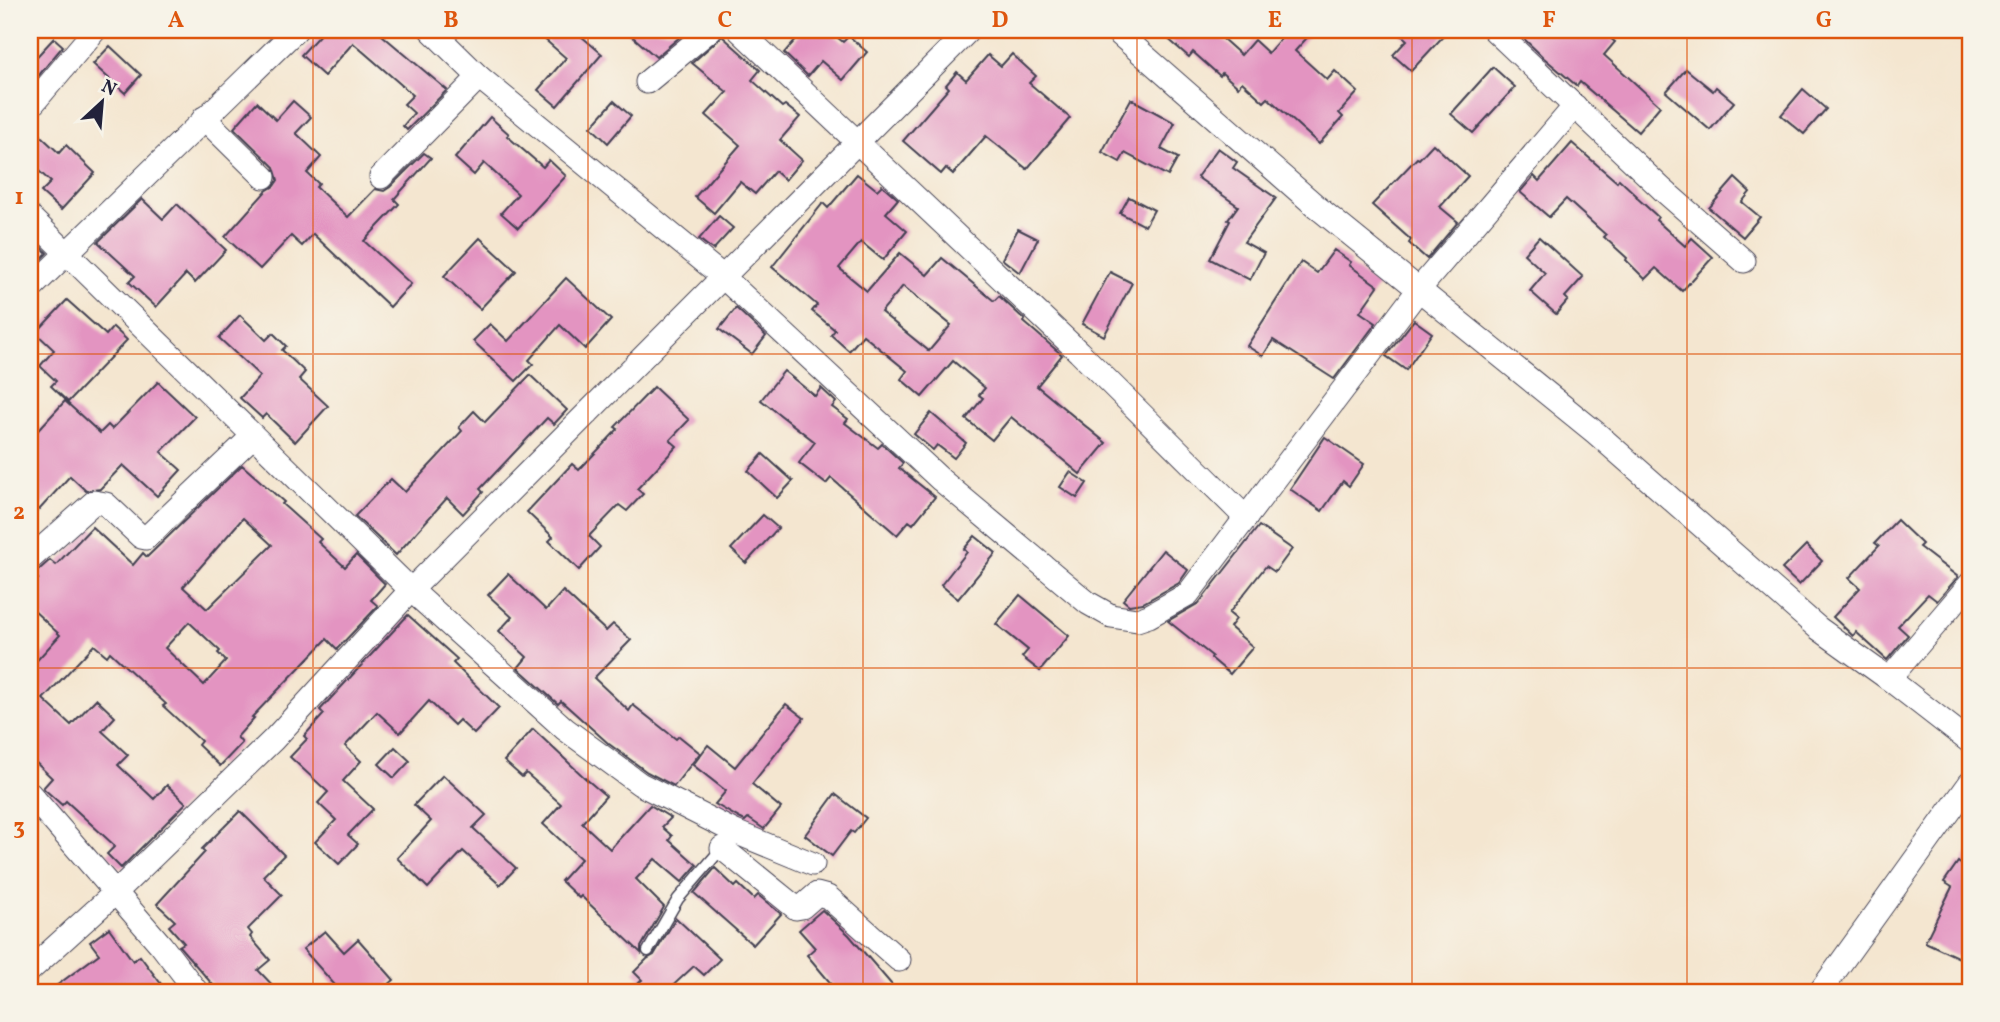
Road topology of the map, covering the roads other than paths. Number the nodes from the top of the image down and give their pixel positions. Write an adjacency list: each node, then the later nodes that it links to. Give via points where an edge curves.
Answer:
1 (95, 30): 12 (street)
2 (296, 30): 13 (street)
3 (431, 30): 9 (street)
4 (710, 30): 10 (street)
5 (739, 30): 14 (street)
6 (969, 30): 14 (street)
7 (1115, 30): 21 (street, via 1317,207)
8 (1494, 30): 11 (street)
9 (480, 77): 16 (street); 20 (street)
10 (647, 82)
11 (1575, 106): 19 (street); 21 (street)
12 (30, 107)
13 (204, 118): 15 (street); 18 (street)
14 (857, 140): 20 (street); 24 (street)
15 (264, 177)
16 (382, 177)
17 (30, 217): 18 (street)
18 (65, 252): 22 (street); 23 (street)
19 (1744, 261)
20 (722, 276): 24 (street, via 941,480 1088,603 1111,615 1144,619 1188,594); 27 (street)
21 (1420, 288): 24 (street); 28 (street, via 1596,433 1818,628)
22 (30, 289)
23 (253, 436): 25 (street, via 146,538 99,501); 27 (street)
24 (1246, 518)
25 (30, 559)
26 (1970, 584): 28 (street)
27 (411, 590): 32 (street, via 565,729 640,784); 34 (street, via 273,740)
28 (1889, 679): 29 (street)
29 (1970, 742)
30 (1970, 782): 39 (street)
31 (30, 794): 34 (street)
32 (729, 840): 33 (street); 35 (lane, via 678,899); 36 (street, via 796,908 817,894 828,897)
33 (813, 864)
34 (116, 892): 37 (street); 38 (street)
35 (648, 951)
36 (899, 960)
37 (30, 970)
38 (197, 992)
39 (1821, 992)

